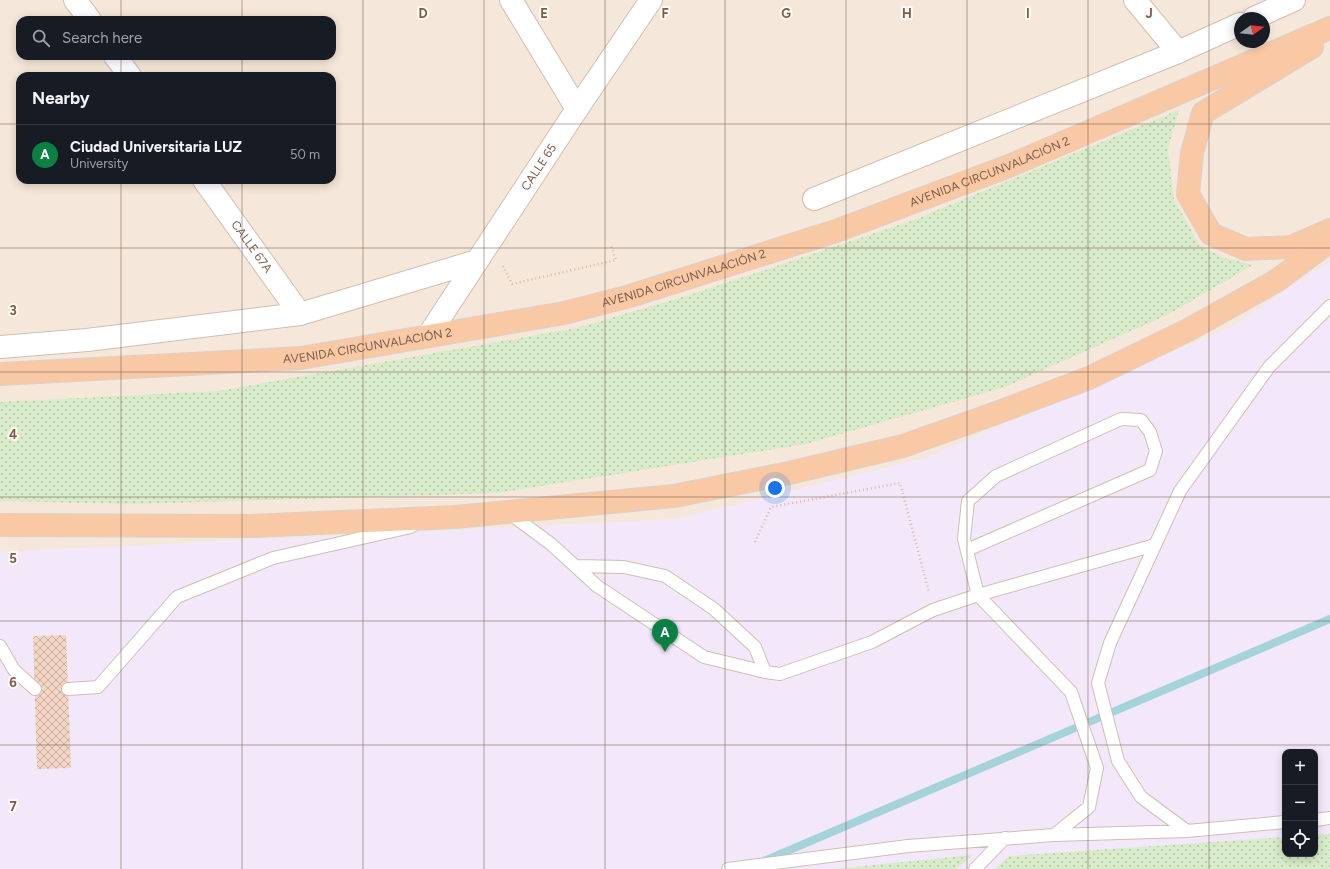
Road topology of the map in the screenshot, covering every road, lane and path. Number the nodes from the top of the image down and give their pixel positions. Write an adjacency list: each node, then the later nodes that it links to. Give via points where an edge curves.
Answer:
1 (75, 0): 7 (street)
2 (511, 0): 14 (street)
3 (651, 0): 14 (street, CALLE 65)
4 (1135, 0): 11 (street)
5 (1294, 0): 6 (street)
6 (1267, 12)
7 (87, 16)
8 (1234, 27): 11 (street)
9 (1330, 28): 24 (highway, AVENIDA CIRCUNVALACIÓN 2, via 1009,166 836,231 630,296 564,313)
10 (1330, 36): 17 (highway, via 1203,113 1192,153 1188,194 1211,234 1246,249 1291,247)
11 (1178, 52): 16 (street)
12 (118, 60): 13 (street)
13 (127, 72)
14 (577, 109): 18 (street, CALLE 65)
15 (207, 184): 23 (street, CALLE 67A)
16 (814, 199)
17 (1330, 230)
18 (491, 240): 20 (path, via 512,284 616,260); 21 (street, CALLE 65)
19 (1330, 241): 27 (highway, via 1276,281 1188,330 1104,371 903,446 789,473 674,496)
20 (611, 246)
21 (477, 261): 23 (street); 24 (street, CALLE 65)
22 (1330, 306): 31 (lane, via 1269,367 1180,491)
23 (300, 314): 25 (street, via 88,340)
24 (428, 336): 26 (highway, AVENIDA CIRCUNVALACIÓN 2, via 301,358)
25 (0, 347)
26 (0, 374)
27 (508, 512): 28 (highway); 33 (lane, via 552,544)
28 (455, 518): 29 (highway, via 251,526); 39 (lane, via 273,558 177,597 98,687)
29 (0, 525)
30 (755, 542): 35 (path, via 771,507 900,483)
31 (1155, 544): 34 (lane); 43 (lane, via 1110,643 1098,683 1118,761 1141,796)
32 (967, 550): 32 (lane, via 1150,470 1156,451 1150,432 1141,420 1121,419 996,476 968,501 964,539); 34 (lane)
33 (575, 566): 37 (lane, via 597,586 704,657); 37 (lane, via 624,567 665,576 714,609 755,647)
34 (978, 595): 35 (lane); 44 (lane, via 1071,692 1096,768 1089,807)
35 (933, 610): 37 (lane, via 872,642 780,674)
36 (0, 646): 38 (lane, via 14,670)
37 (765, 672)
38 (35, 689)
39 (68, 689)
40 (1330, 818): 41 (lane)
41 (1318, 820)
42 (1282, 822): 43 (lane)
43 (1186, 831): 44 (lane)
44 (1054, 835): 45 (lane)
45 (1005, 838): 46 (lane, via 908,846); 47 (lane)
46 (728, 869)
47 (975, 869)

